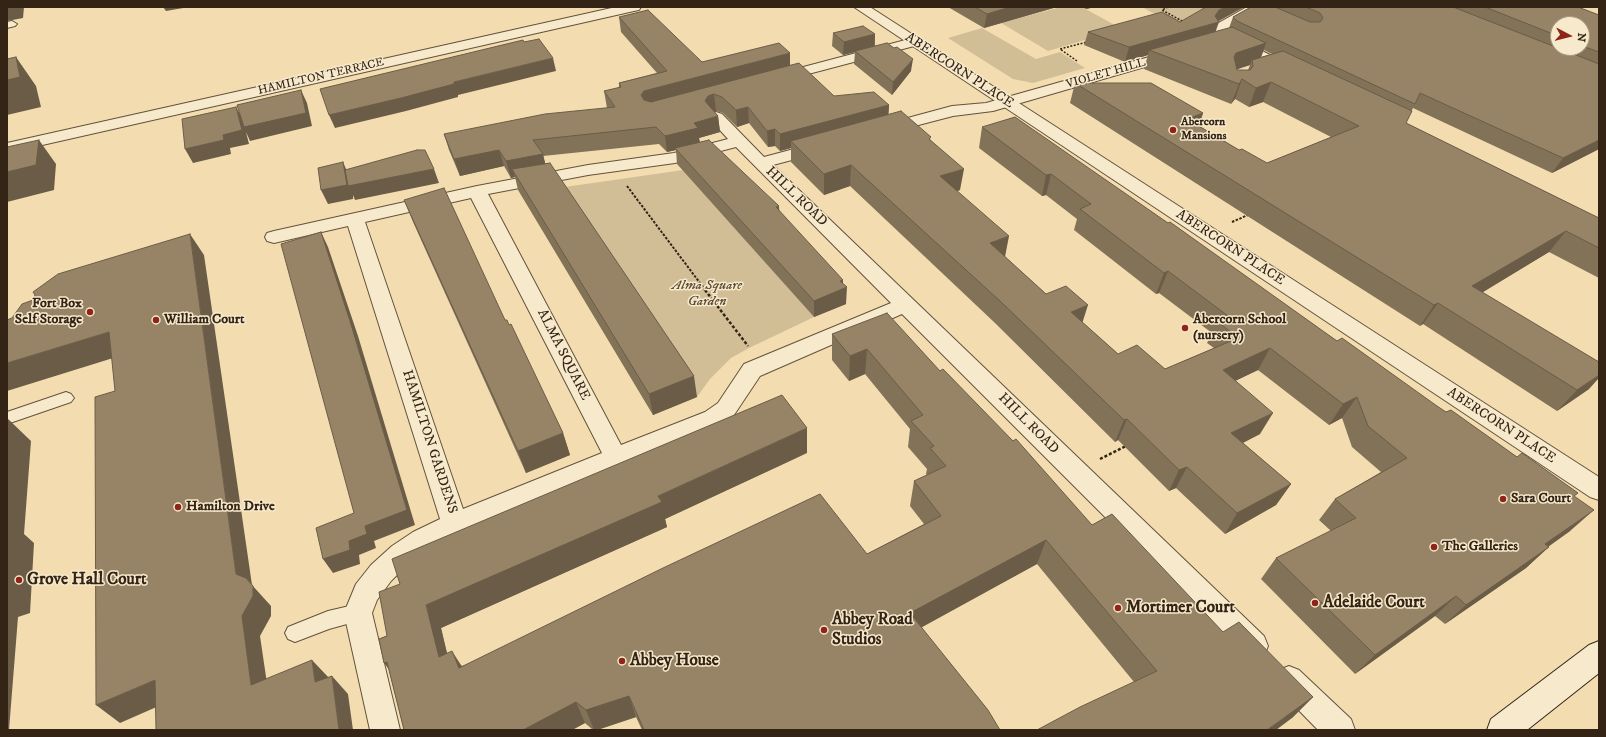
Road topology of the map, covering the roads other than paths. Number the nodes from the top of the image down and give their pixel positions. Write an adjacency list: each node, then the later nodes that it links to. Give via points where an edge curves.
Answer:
1 (590, 7): 14 (street, HAMILTON TERRACE)
2 (634, 7): 17 (street, HAMILTON TERRACE)
3 (861, 7): 5 (street, ABERCORN PLACE)
4 (1269, 14): 7 (street, via 1255,8 1220,28 1219,41)
5 (913, 42): 10 (street); 11 (street, ABERCORN PLACE)
6 (1187, 50): 11 (street, VIOLET HILL)
7 (1276, 63): 8 (street); 9 (street)
8 (1256, 70)
9 (1305, 77)
10 (768, 81)
11 (1008, 102): 13 (street, VIOLET HILL, via 987,108 940,114); 26 (street, ABERCORN PLACE)
12 (716, 117): 15 (street, HILL ROAD)
13 (866, 134)
14 (7, 135)
15 (739, 141): 18 (street, HILL ROAD); 19 (street, via 675,158 588,170)
16 (836, 142): 18 (street)
17 (7, 148)
18 (761, 163): 22 (street, HILL ROAD)
19 (477, 191): 20 (street); 25 (street, ALMA SQUARE)
20 (355, 218): 21 (street); 27 (street, HAMILTON GARDENS)
21 (274, 237)
22 (906, 304): 25 (street, via 752,370 726,409 713,418); 32 (street, HILL ROAD)
23 (66, 398): 24 (lane)
24 (7, 418)
25 (616, 458): 27 (street, HAMILTON GARDENS)
26 (1599, 490)
27 (455, 524): 28 (street, via 422,540 401,554 381,573 366,593)
28 (358, 613): 29 (lane, via 328,620); 31 (street)
29 (295, 633)
30 (1599, 655): 33 (street)
31 (381, 729)
32 (1340, 730)
33 (1502, 730)

